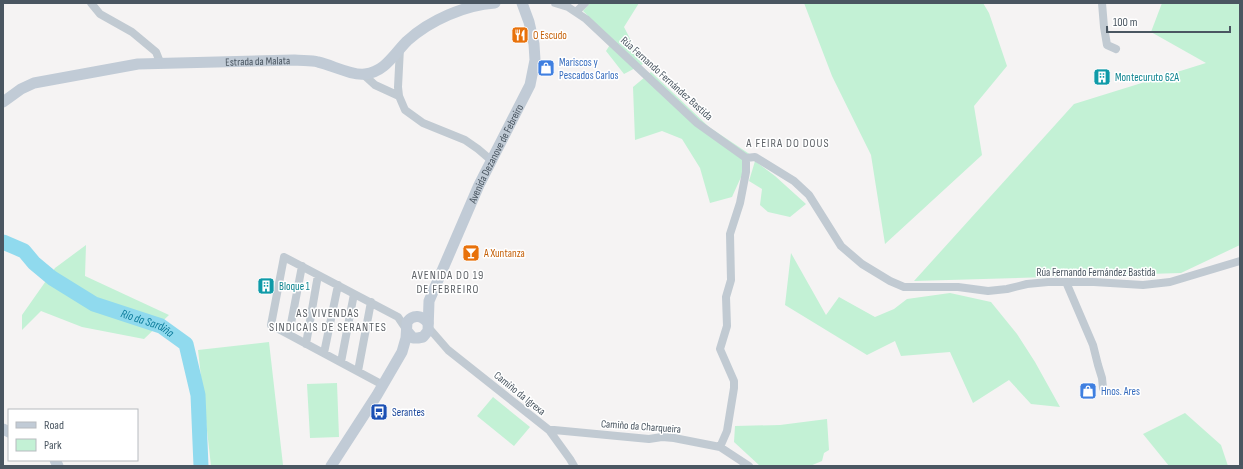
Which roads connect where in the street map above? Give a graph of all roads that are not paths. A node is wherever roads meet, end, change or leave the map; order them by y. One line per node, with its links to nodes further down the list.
1 (91, 3): 10 (street)
2 (495, 3): 8 (main road)
3 (522, 3): 15 (main road, Avenida Dezanove de Febreiro)
4 (555, 3): 7 (street, Rúa Fernando Fernández Bastida)
5 (585, 3): 7 (street)
6 (1102, 3): 9 (street)
7 (576, 12): 14 (street, Rúa Fernando Fernández Bastida)
8 (400, 48): 11 (main road); 12 (street)
9 (1116, 49)
10 (160, 62): 11 (main road, Estrada da Malata); 13 (main road, Estrada da Malata)
11 (364, 75): 12 (street)
12 (399, 96): 15 (street)
13 (3, 102)
14 (746, 158): 19 (street, Rúa Fernando Fernández Bastida); 39 (street)
15 (492, 161): 22 (main road, Avenida Dezanove de Febreiro)
16 (1240, 261): 19 (street, Rúa Fernando Fernández Bastida)
17 (302, 266): 18 (street); 28 (street); 28 (street)
18 (318, 275): 20 (street); 30 (street)
19 (1066, 282): 37 (street)
20 (338, 285): 21 (street); 33 (street)
21 (354, 294): 23 (street); 34 (street)
22 (429, 301): 25 (main road, Avenida Dezanove de Febreiro); 26 (main road, Avenida Dezanove de Febreiro)
23 (370, 302): 24 (street); 35 (street)
24 (398, 317): 25 (street); 27 (street)
25 (414, 317): 26 (main road); 27 (main road)
26 (428, 325): 29 (main road); 31 (street)
27 (406, 330): 29 (main road); 32 (main road)
28 (289, 334): 30 (street)
29 (419, 338): 31 (street); 32 (main road)
30 (306, 344): 33 (street)
31 (443, 344): 38 (street, Camiño da Igrexa)
32 (402, 352): 36 (main road)
33 (324, 353): 34 (street)
34 (341, 362): 35 (street)
35 (358, 371): 36 (street)
36 (383, 385): 41 (main road)
37 (1103, 388)
38 (549, 430): 39 (street, Camiño da Charqueira); 40 (street, Camiño da Igrexa)
39 (720, 447): 42 (street, Camiño da Charqueira)
40 (572, 465)
41 (331, 466)
42 (749, 466)

